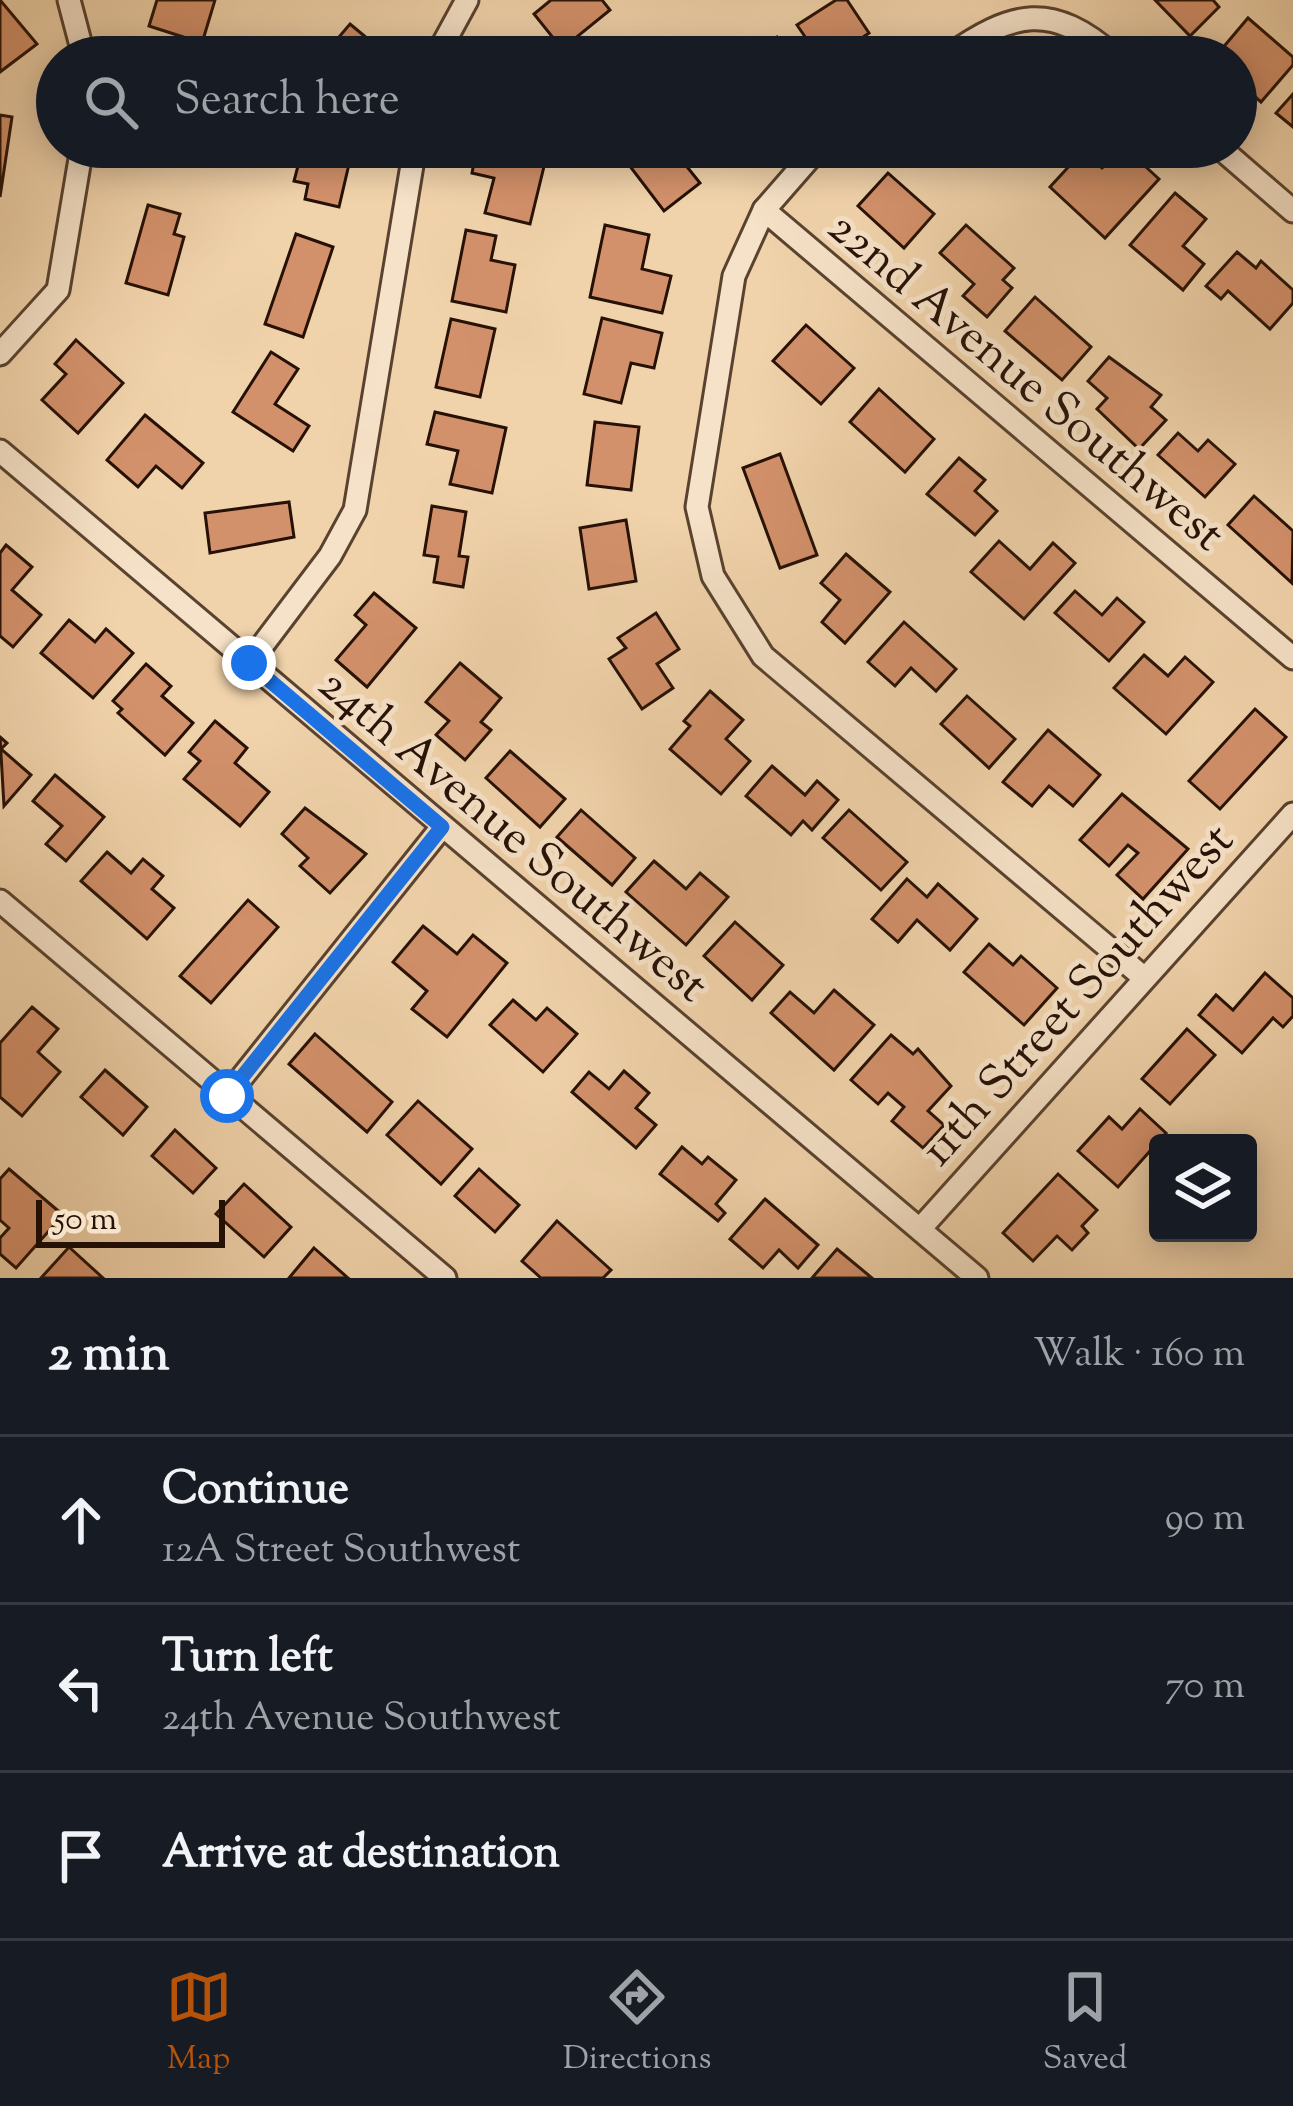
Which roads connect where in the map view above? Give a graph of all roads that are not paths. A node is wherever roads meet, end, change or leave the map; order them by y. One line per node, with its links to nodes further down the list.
1 (69, 0): 3 (street)
2 (467, 0): 4 (street)
3 (78, 36)
4 (447, 36)
5 (977, 36): 6 (street)
6 (1091, 36)
7 (78, 168): 13 (street)
8 (412, 168): 16 (street)
9 (801, 168): 11 (street)
10 (1244, 168): 12 (street)
11 (764, 211): 15 (street, 22nd Avenue Southwest); 20 (street)
12 (1293, 211)
13 (0, 354)
14 (0, 452): 16 (street, 24th Avenue Southwest)
15 (1293, 658)
16 (249, 663): 18 (street, 24th Avenue Southwest)
17 (1293, 814): 20 (street, 11th Street Southwest)
18 (442, 827): 21 (street); 22 (street, 24th Avenue Southwest)
19 (0, 901): 21 (street)
20 (1142, 976): 22 (street, 11th Street Southwest)
21 (227, 1096): 23 (street)
22 (920, 1228): 24 (street, 24th Avenue Southwest)
23 (445, 1278)
24 (977, 1278)

